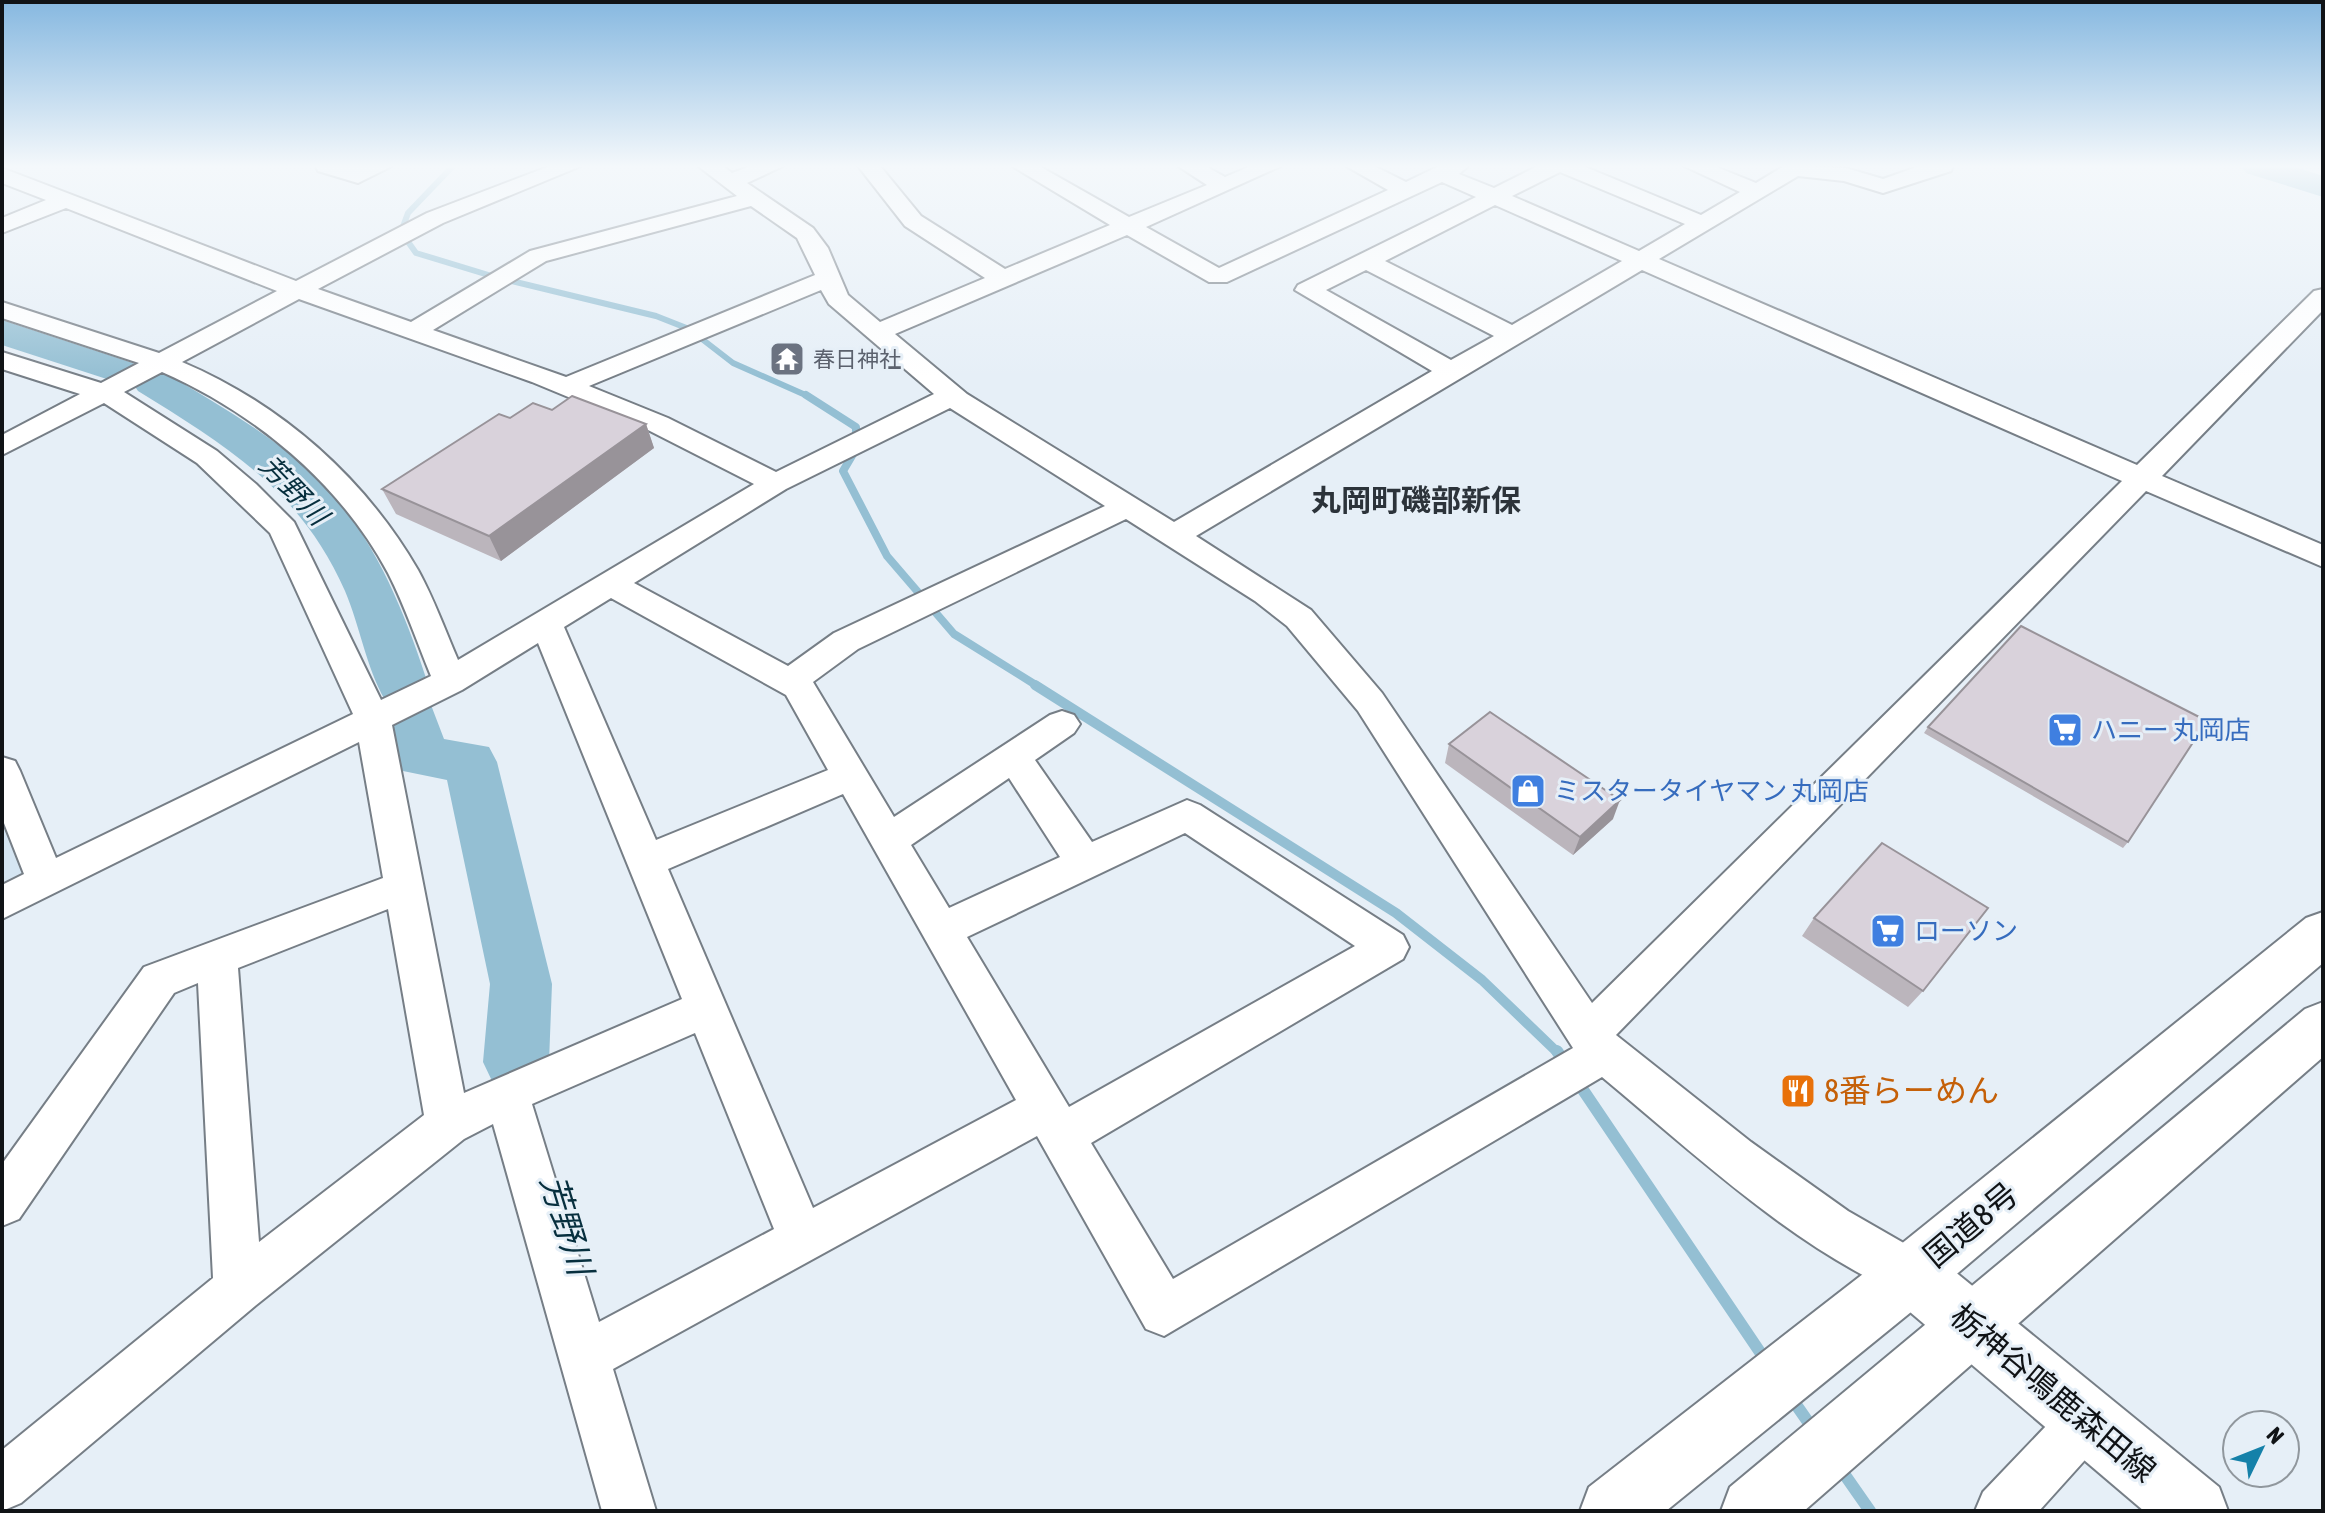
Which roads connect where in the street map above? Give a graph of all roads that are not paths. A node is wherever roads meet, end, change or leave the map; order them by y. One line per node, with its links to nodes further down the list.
1 (162, 237): 16 (street)
2 (400, 237): 16 (street)
3 (589, 237): 19 (street)
4 (808, 237): 14 (street)
5 (937, 237): 15 (street)
6 (1103, 237): 15 (street)
7 (1147, 237): 8 (street)
8 (1305, 237)
9 (1414, 237): 12 (street)
10 (1585, 237): 13 (street)
11 (1683, 237): 13 (street)
12 (1367, 261): 21 (street); 24 (street)
13 (1641, 261): 21 (street); 29 (street)
14 (826, 279): 20 (street); 25 (street)
15 (1004, 279): 20 (street)
16 (299, 291): 19 (street); 23 (street)
17 (2323, 296): 29 (street)
18 (2, 310): 23 (street)
19 (413, 331): 25 (street)
20 (877, 332): 27 (street)
21 (1512, 335): 24 (street)
22 (2, 360): 26 (street)
23 (160, 362): 26 (street); 36 (street)
24 (1451, 371): 32 (street)
25 (566, 386): 30 (street)
26 (108, 394): 28 (street); 38 (street)
27 (952, 396): 30 (street); 31 (street)
28 (2, 446)
29 (2143, 479): 33 (street); 54 (street)
30 (776, 483): 34 (street)
31 (1127, 507): 32 (street); 37 (street)
32 (1173, 536): 54 (street)
33 (2323, 557)
34 (610, 584): 35 (street); 37 (street)
35 (546, 623): 36 (street); 44 (street)
36 (450, 681): 38 (street)
37 (789, 682): 42 (street)
38 (373, 720): 46 (street); 47 (street)
39 (1062, 724): 40 (street)
40 (1014, 757): 43 (street); 45 (street)
41 (2, 771): 46 (street)
42 (850, 776): 43 (street); 44 (street)
43 (888, 841): 49 (street)
44 (646, 861): 52 (street)
45 (1085, 863): 49 (street); 56 (street)
46 (46, 881): 48 (street)
47 (405, 886): 51 (street); 57 (street)
48 (2, 903)
49 (941, 931): 56 (street)
50 (2323, 933): 60 (main road, 国道8号)
51 (217, 957): 58 (street); 61 (street)
52 (707, 1008): 55 (street); 59 (street)
53 (2323, 1025): 62 (main road)
54 (1596, 1044): 56 (street); 60 (street)
55 (507, 1094): 57 (street); 63 (street)
56 (1053, 1122): 59 (street)
57 (448, 1124): 61 (street)
58 (2, 1203)
59 (803, 1240): 63 (street)
60 (1911, 1274): 62 (main road, 栃神谷鳴鹿森田線); 67 (main road, 国道8号)
61 (238, 1289): 65 (street)
62 (1970, 1325): 64 (main road, 栃神谷鳴鹿森田線); 68 (main road)
63 (586, 1356): 66 (street)
64 (2084, 1423): 69 (street); 70 (main road, 栃神谷鳴鹿森田線)
65 (2, 1484)
66 (629, 1511)
67 (1613, 1511)
68 (1754, 1511)
69 (2002, 1511)
70 (2195, 1511)

